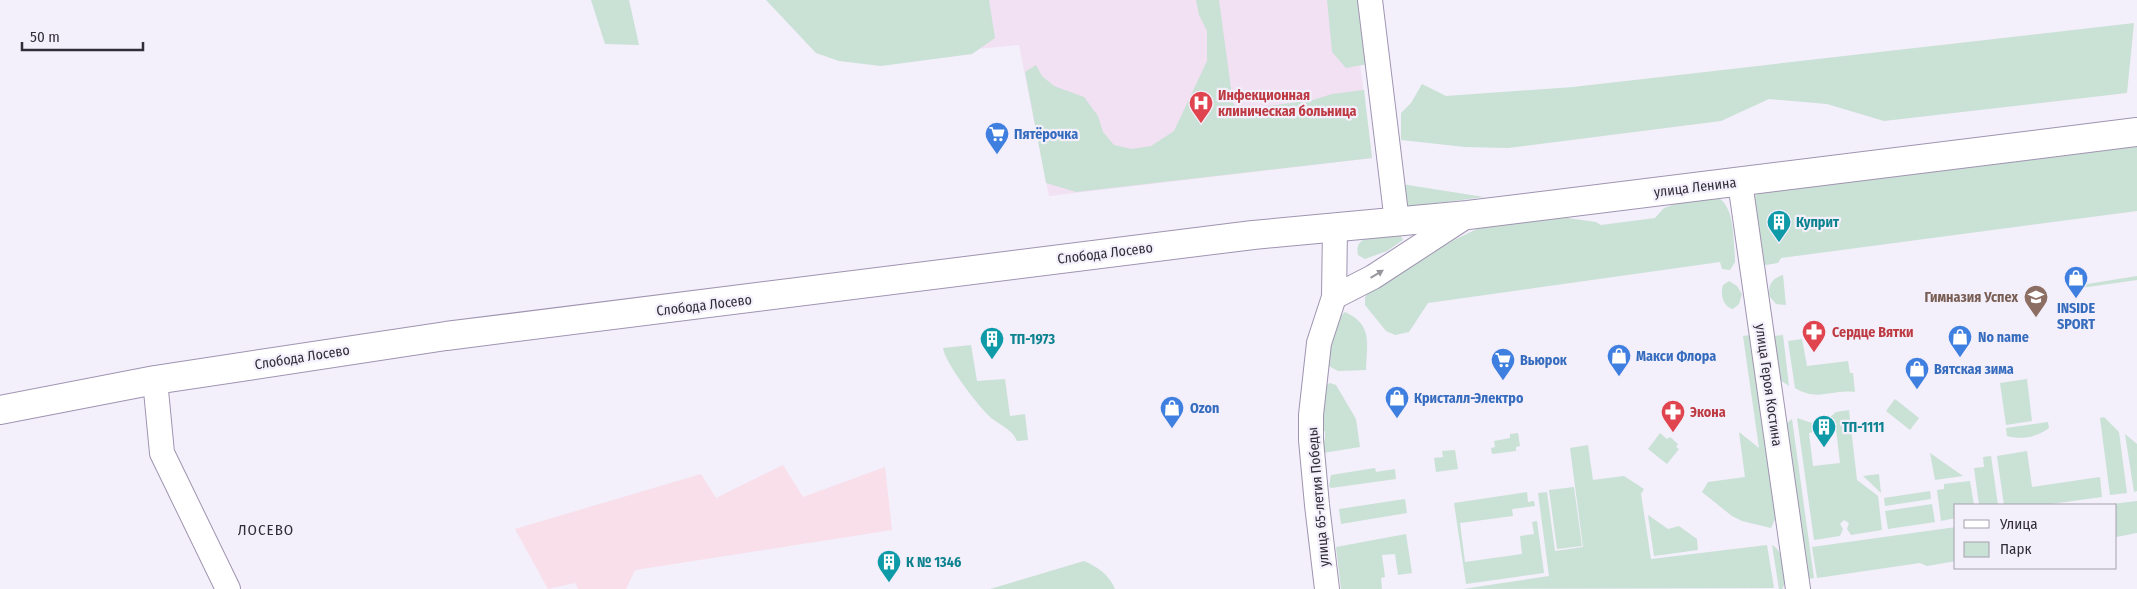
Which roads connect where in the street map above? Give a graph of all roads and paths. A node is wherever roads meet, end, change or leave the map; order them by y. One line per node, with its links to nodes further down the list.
1 (1370, 0): 5 (street)
2 (2137, 132): 3 (main road, улица Ленина)
3 (1740, 182): 4 (main road, улица Ленина); 13 (street, улица Героя Костина)
4 (1468, 215): 5 (main road, улица Ленина); 8 (street, one-way to 4)
5 (1397, 222): 6 (main road, улица Ленина)
6 (1335, 228): 7 (main road, улица Ленина); 8 (street, улица 65-летия Победы)
7 (1253, 235): 9 (main road, Слобода Лосево)
8 (1334, 297): 12 (street, улица 65-летия Победы)
9 (155, 380): 10 (main road, Слобода Лосево); 11 (street)
10 (0, 410)
11 (228, 589)
12 (1327, 589)
13 (1798, 589)

